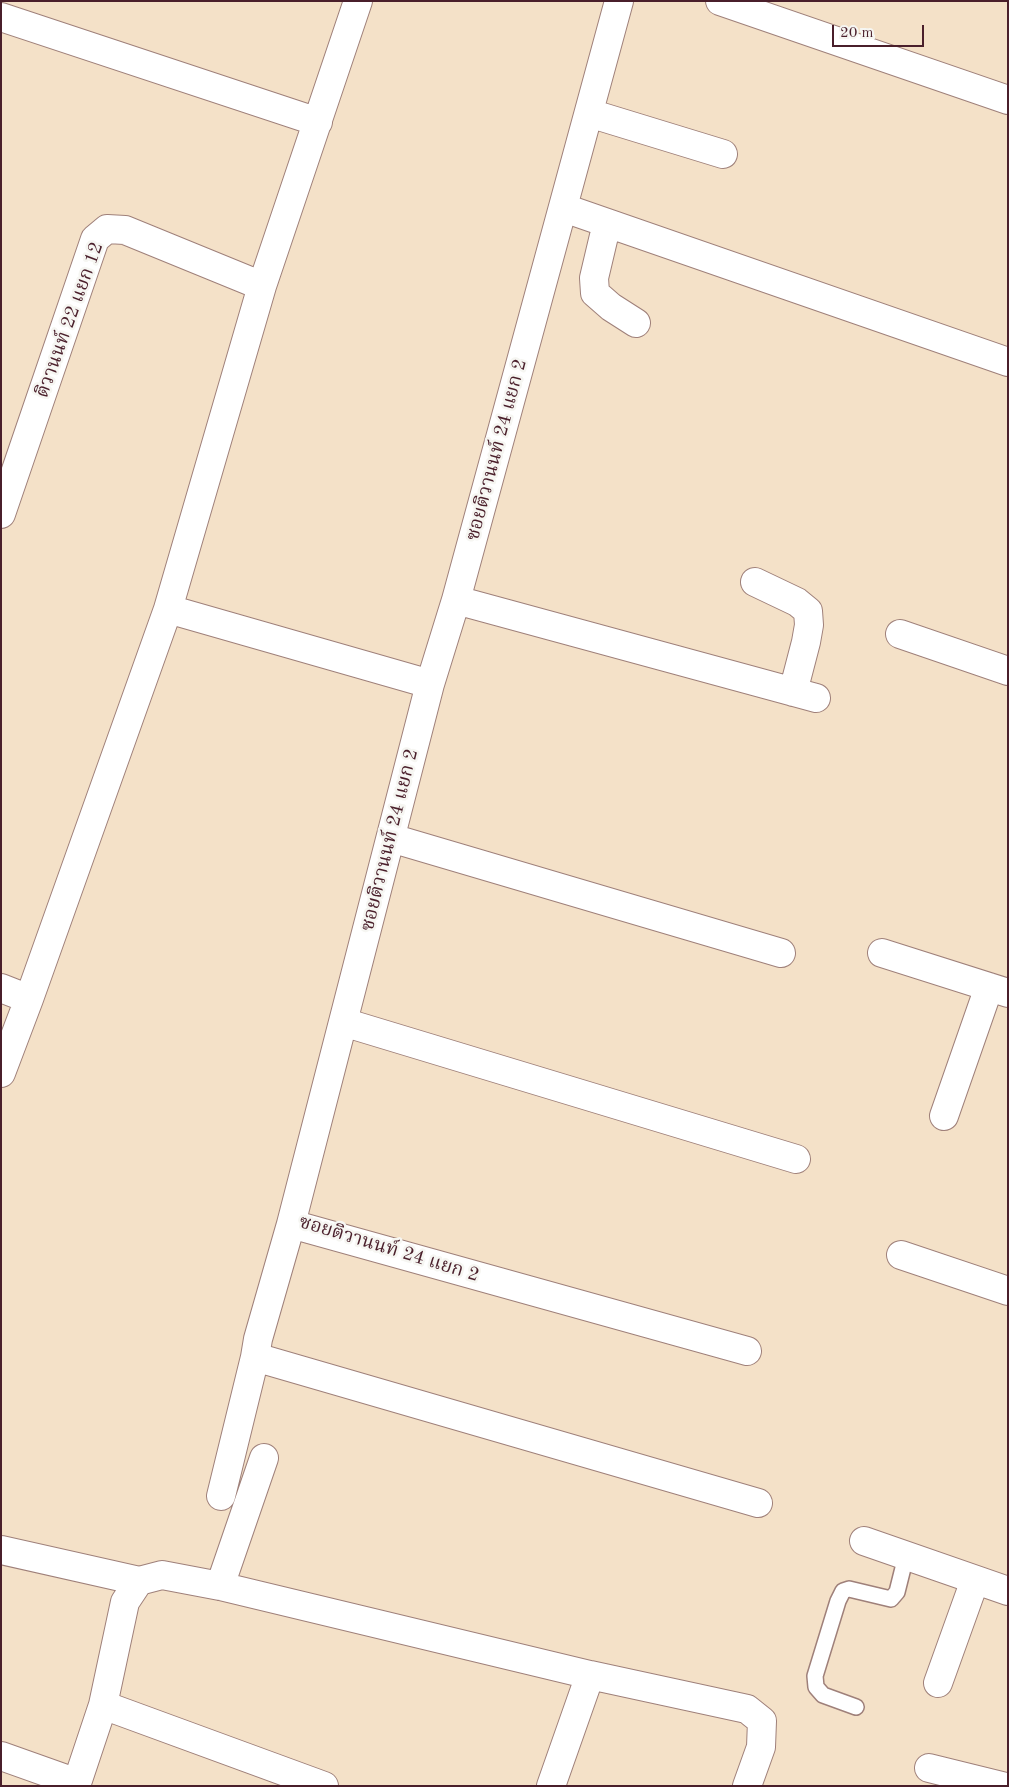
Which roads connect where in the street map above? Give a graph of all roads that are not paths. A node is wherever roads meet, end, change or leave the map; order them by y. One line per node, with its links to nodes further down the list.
1 (358, 1): 7 (street)
2 (619, 1): 6 (street, ซอยติวานนท์ 24 แยก 2)
3 (720, 1): 5 (street)
4 (1, 17): 7 (street)
5 (1008, 100)
6 (589, 113): 8 (street); 9 (street, ซอยติวานนท์ 24 แยก 2)
7 (318, 122): 11 (street)
8 (723, 154)
9 (564, 208): 10 (street); 16 (street, ซอยติวานนท์ 24 แยก 2)
10 (607, 223): 12 (street); 13 (street)
11 (262, 286): 14 (street, ติวานนท์ 22 แยก 12); 17 (street)
12 (636, 323)
13 (1008, 362)
14 (1, 514)
15 (755, 582): 16 (street)
16 (456, 600): 20 (street, ซอยติวานนท์ 24 แยก 2)
17 (168, 609): 20 (street); 26 (street)
18 (900, 634): 19 (street)
19 (1008, 671)
20 (430, 684): 21 (street, ซอยติวานนท์ 24 แยก 2)
21 (392, 838): 22 (street); 27 (street, ซอยติวานนท์ 24 แยก 2)
22 (781, 953)
23 (882, 953): 25 (street)
24 (1, 988): 26 (street)
25 (998, 990): 29 (street)
26 (30, 999): 28 (street)
27 (344, 1022): 30 (street); 31 (street, ซอยติวานนท์ 24 แยก 2)
28 (1, 1074)
29 (944, 1116)
30 (796, 1160)
31 (291, 1224): 34 (street, ซอยติวานนท์ 24 แยก 2); 35 (street)
32 (901, 1255): 33 (street)
33 (1008, 1291)
34 (747, 1352)
35 (255, 1357): 37 (street); 38 (street)
36 (264, 1458): 44 (street)
37 (220, 1496)
38 (758, 1503)
39 (864, 1541): 41 (street)
40 (1, 1550): 43 (street)
41 (906, 1556): 42 (street); 49 (lane)
42 (975, 1580): 45 (street); 47 (street)
43 (139, 1581): 44 (street); 48 (street)
44 (220, 1586): 46 (street)
45 (1008, 1591)
46 (590, 1675): 54 (street); 55 (street)
47 (938, 1683)
48 (103, 1705): 52 (street); 53 (street)
49 (856, 1708)
50 (1, 1756): 52 (street)
51 (930, 1768): 56 (street)
52 (76, 1784)
53 (324, 1786)
54 (551, 1786)
55 (748, 1786)
56 (1002, 1786)

